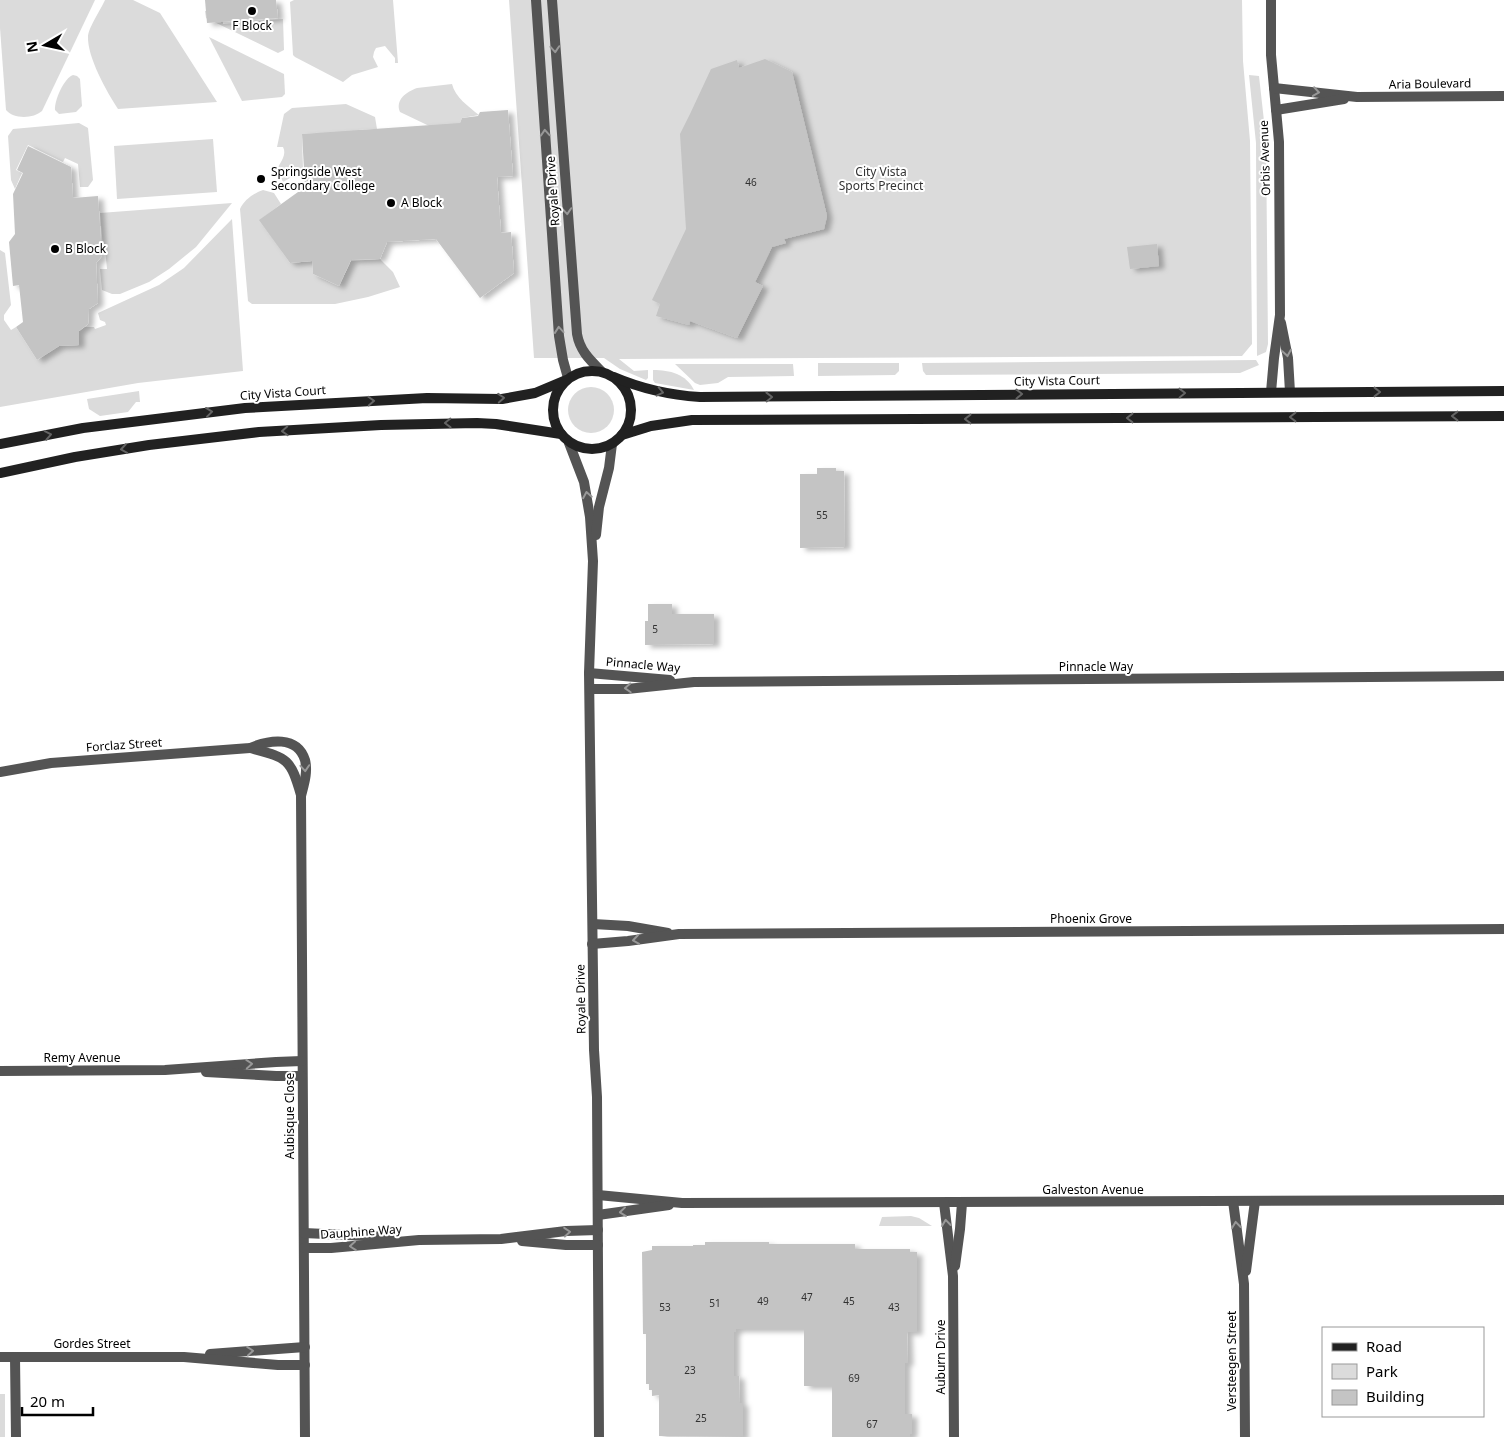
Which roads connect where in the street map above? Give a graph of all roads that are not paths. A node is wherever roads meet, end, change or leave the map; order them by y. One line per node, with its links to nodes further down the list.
1 (536, 0): 11 (street, Royale Drive, one-way to 1)
2 (552, 0): 9 (street, Royale Drive, one-way to 9)
3 (1271, 0): 4 (street, Orbis Avenue)
4 (1274, 88): 6 (street, Aria Boulevard, one-way to 6); 7 (street, Orbis Avenue)
5 (1504, 96): 6 (street, Aria Boulevard)
6 (1357, 97): 7 (street, Aria Boulevard)
7 (1276, 110): 8 (street, Orbis Avenue)
8 (1280, 315): 13 (street, Orbis Avenue); 14 (street, Orbis Avenue, one-way to 14)
9 (602, 372): 10 (street); 11 (street)
10 (614, 377): 13 (street, City Vista Court, one-way to 13); 17 (street)
11 (567, 379): 16 (street); 19 (street, City Vista Court, one-way to 11)
12 (1504, 391): 14 (street, City Vista Court, one-way to 12)
13 (1271, 392): 14 (street, City Vista Court)
14 (1290, 392)
15 (1504, 416): 17 (street, one-way to 17)
16 (561, 434): 18 (street); 21 (street, one-way to 21)
17 (622, 435): 20 (street)
18 (569, 443): 20 (street); 22 (street, one-way to 18)
19 (0, 444)
20 (612, 444): 22 (street)
21 (0, 472)
22 (593, 561): 23 (street, Royale Drive)
23 (589, 673): 25 (street, Pinnacle Way); 26 (street, Royale Drive)
24 (1502, 677): 25 (street, Pinnacle Way)
25 (694, 682): 26 (street, Pinnacle Way, one-way to 26)
26 (590, 689): 32 (street, Royale Drive)
27 (292, 744): 28 (street, Forclaz Street); 31 (street, Aubisque Close, one-way to 31)
28 (250, 748): 29 (street, Forclaz Street); 30 (street, Forclaz Street)
29 (283, 758): 31 (street, Aubisque Close)
30 (0, 772)
31 (301, 796): 36 (street, Aubisque Close)
32 (592, 924): 34 (street, Phoenix Grove); 35 (street, Royale Drive)
33 (1504, 928): 34 (street, Phoenix Grove)
34 (679, 934): 35 (street, Phoenix Grove, one-way to 35)
35 (592, 944): 40 (street, Royale Drive)
36 (302, 1062): 37 (street, Remy Avenue, one-way to 36); 39 (street, Aubisque Close)
37 (165, 1070): 38 (street, Remy Avenue); 39 (street, Remy Avenue)
38 (0, 1071)
39 (302, 1076): 49 (street, Aubisque Close)
40 (598, 1195): 44 (street, Galveston Avenue); 47 (street, Royale Drive)
41 (1504, 1200): 43 (street, Galveston Avenue)
42 (1233, 1201): 43 (street, Galveston Avenue); 46 (street, Galveston Avenue); 55 (street, Versteegen Street, one-way to 42)
43 (1255, 1201): 55 (street, Versteegen Street)
44 (682, 1203): 45 (street, Galveston Avenue); 47 (street, Galveston Avenue, one-way to 47)
45 (944, 1203): 46 (street, Galveston Avenue); 54 (street, Auburn Drive, one-way to 45)
46 (962, 1203): 54 (street, Auburn Drive)
47 (598, 1215): 48 (street, Royale Drive)
48 (598, 1230): 50 (street, Dauphine Way, one-way to 48); 52 (street, Royale Drive)
49 (304, 1233): 51 (street, Dauphine Way); 53 (street, Aubisque Close)
50 (501, 1239): 51 (street, Dauphine Way); 52 (street, Dauphine Way)
51 (419, 1240): 53 (street, Dauphine Way, one-way to 53)
52 (598, 1245): 63 (street, Royale Drive)
53 (304, 1248): 56 (street, Aubisque Close)
54 (953, 1276): 64 (street, Auburn Drive)
55 (1244, 1284): 65 (street, Versteegen Street)
56 (305, 1347): 57 (street, Gordes Street, one-way to 56); 60 (street, Aubisque Close)
57 (184, 1356): 59 (street, Gordes Street); 60 (street, Gordes Street)
58 (0, 1357): 59 (street, Gordes Street)
59 (16, 1357): 61 (street)
60 (305, 1365): 62 (street, Aubisque Close)
61 (16, 1437)
62 (306, 1437)
63 (599, 1437)
64 (954, 1437)
65 (1245, 1437)

